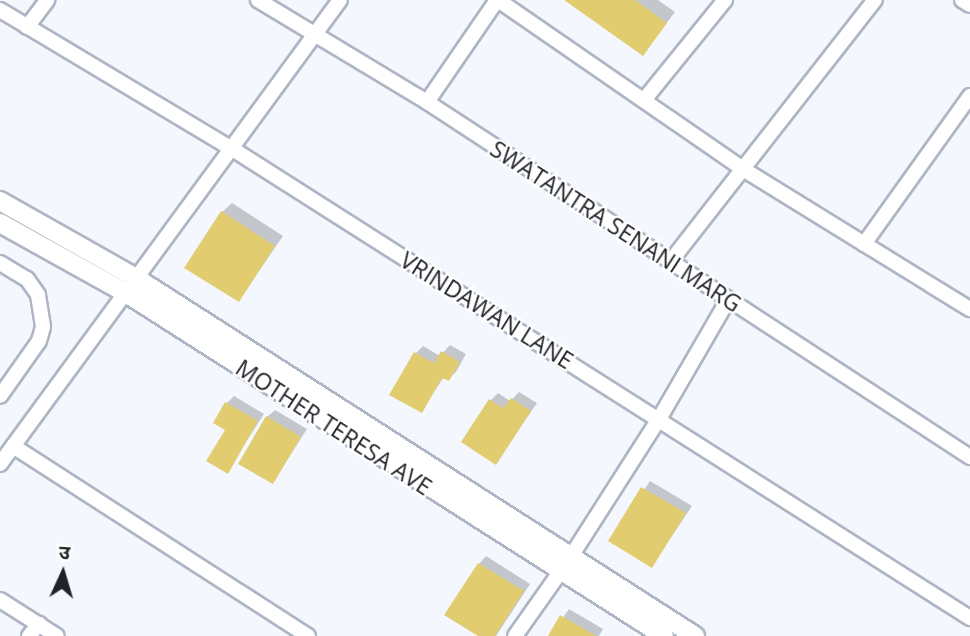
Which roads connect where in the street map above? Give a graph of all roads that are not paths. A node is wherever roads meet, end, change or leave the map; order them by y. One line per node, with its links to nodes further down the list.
1 (47, 0): 10 (street)
2 (258, 0): 11 (street, SWATANTRA SENANI MARG)
3 (340, 0): 11 (street)
4 (498, 0): 13 (street); 14 (street)
5 (724, 0): 13 (street)
6 (875, 0): 16 (street)
7 (962, 0): 8 (street)
8 (970, 5)
9 (0, 10): 10 (street, VRINDAWAN LANE)
10 (27, 27): 15 (street, VRINDAWAN LANE)
11 (316, 33): 14 (street, SWATANTRA SENANI MARG); 15 (street)
12 (970, 96): 19 (street)
13 (644, 100): 16 (street)
14 (427, 102): 20 (street, SWATANTRA SENANI MARG)
15 (231, 148): 22 (street); 26 (street, VRINDAWAN LANE)
16 (743, 169): 19 (street); 20 (street)
17 (0, 201): 22 (street)
18 (0, 223): 22 (street)
19 (864, 244): 24 (street)
20 (670, 262): 23 (street, SWATANTRA SENANI MARG)
21 (0, 263): 25 (street)
22 (131, 286): 27 (street); 30 (street)
23 (728, 300): 26 (street); 28 (street, SWATANTRA SENANI MARG)
24 (970, 309)
25 (0, 396)
26 (659, 419): 30 (street); 32 (street, VRINDAWAN LANE)
27 (13, 446): 29 (street); 35 (street)
28 (970, 457)
29 (0, 464)
30 (566, 565): 36 (street); 37 (street); 38 (street)
31 (0, 600): 33 (street)
32 (970, 618)
33 (34, 630): 34 (street)
34 (57, 636)
35 (308, 636)
36 (515, 636)
37 (664, 636)
38 (695, 636)

